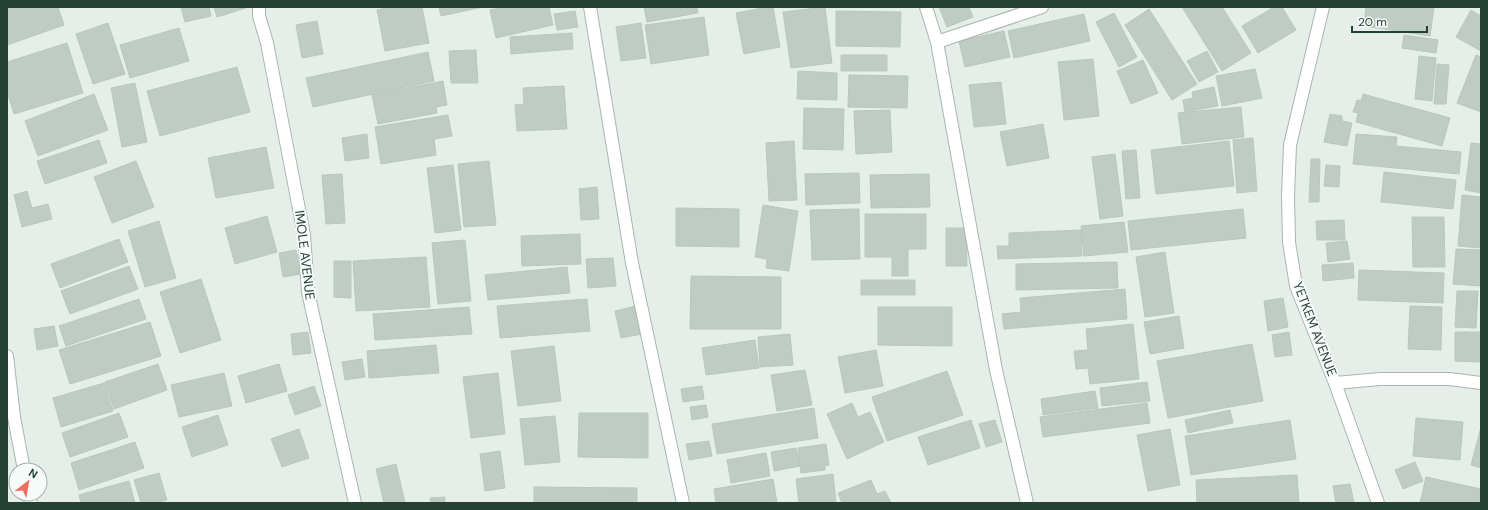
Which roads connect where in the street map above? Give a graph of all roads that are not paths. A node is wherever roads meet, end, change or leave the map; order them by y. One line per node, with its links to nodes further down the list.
1 (258, 7): 11 (street, IMOLE AVENUE)
2 (590, 7): 12 (street)
3 (926, 7): 6 (street)
4 (1042, 7): 6 (street)
5 (1323, 7): 9 (street, YETKEM AVENUE)
6 (937, 42): 13 (street)
7 (7, 356): 10 (street)
8 (1481, 383): 9 (street)
9 (1335, 384): 14 (street, YETKEM AVENUE)
10 (22, 462)
11 (355, 503)
12 (683, 503)
13 (1028, 503)
14 (1378, 503)

